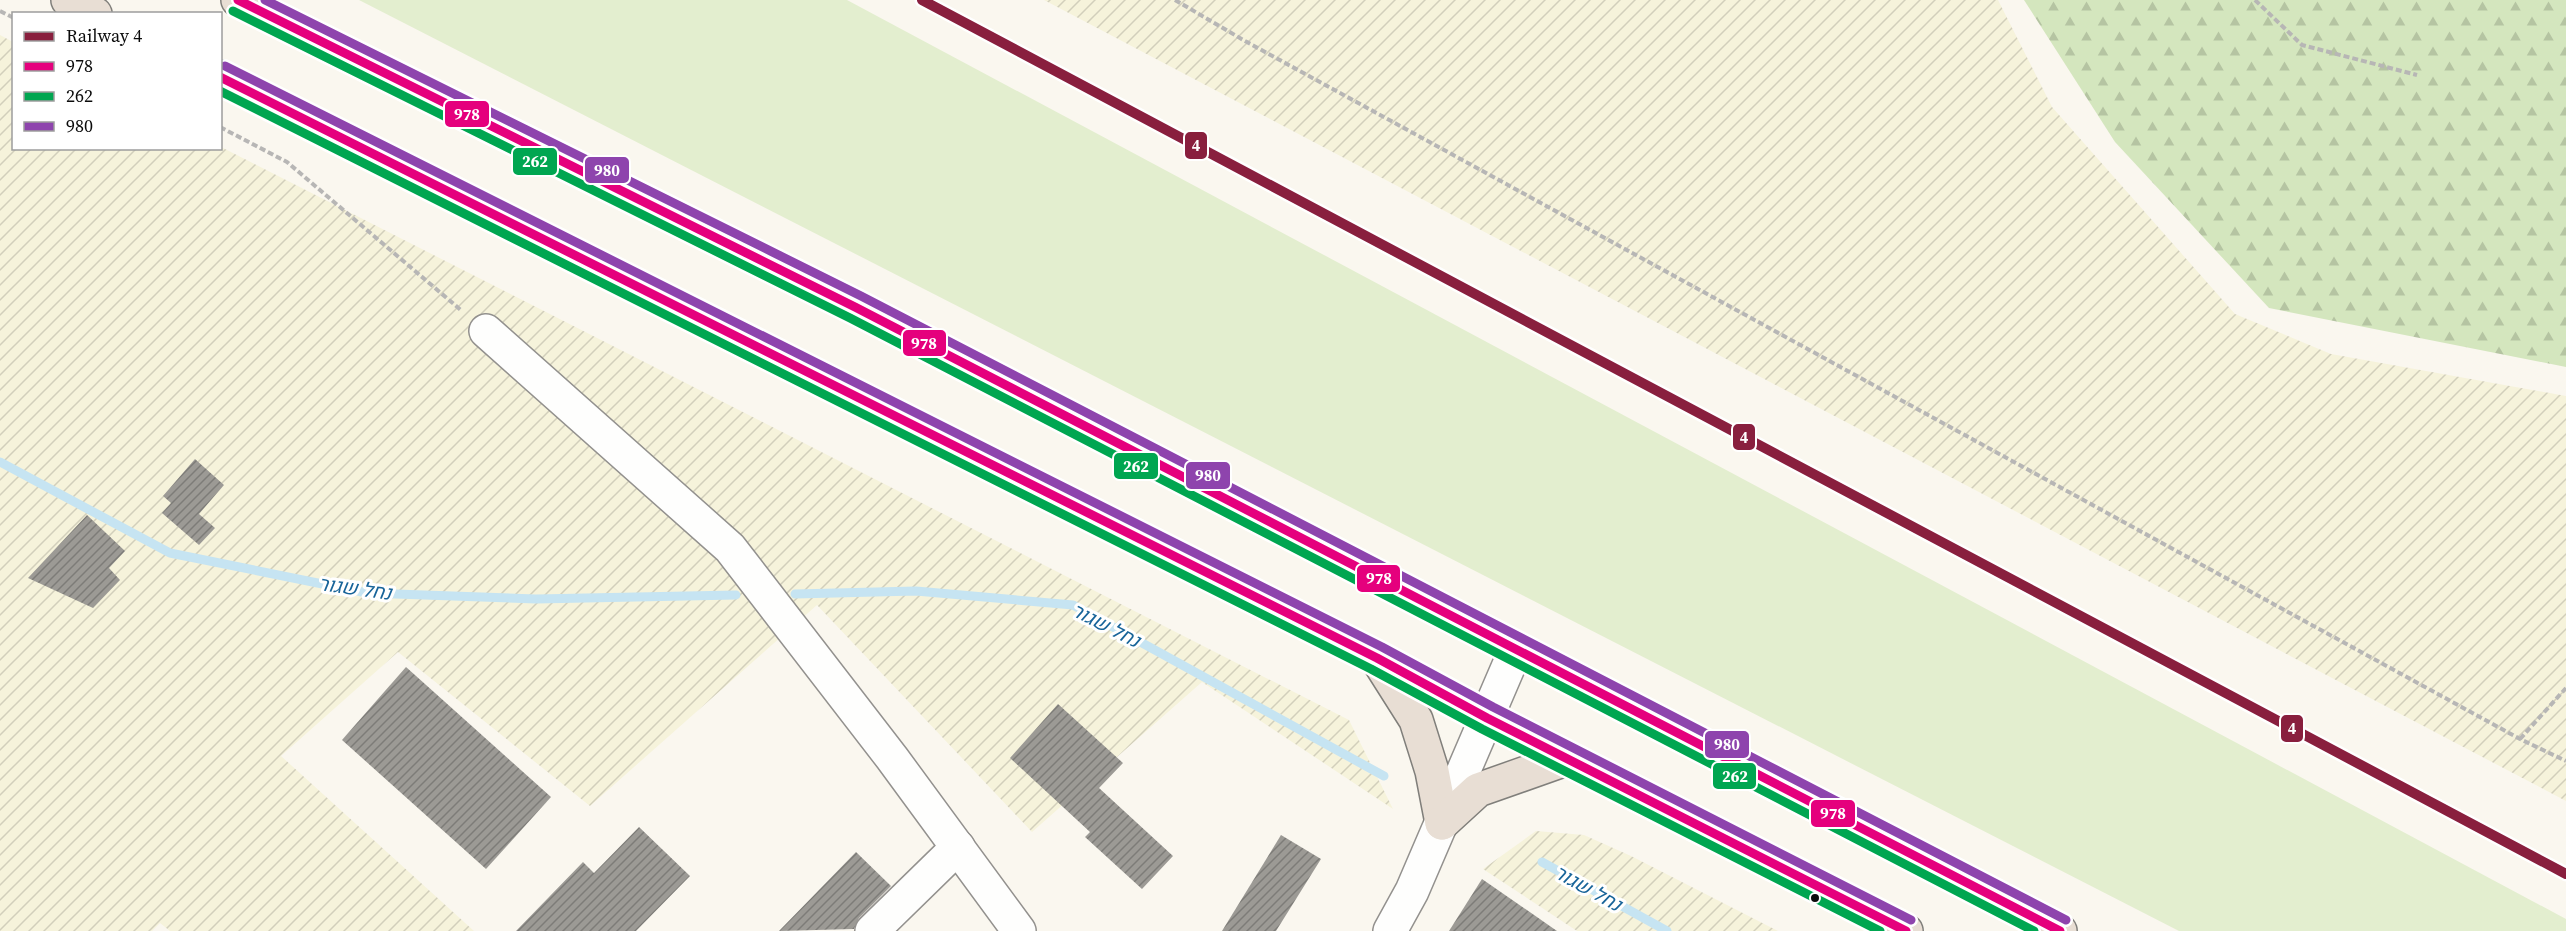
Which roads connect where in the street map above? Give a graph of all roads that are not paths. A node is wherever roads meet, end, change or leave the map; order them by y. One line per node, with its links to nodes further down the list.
1 (68, 0): 3 (highway)
2 (238, 0): 6 (highway)
3 (91, 12)
4 (222, 78): 7 (highway)
5 (486, 331): 11 (street)
6 (1516, 649): 8 (street); 18 (highway)
7 (1377, 658): 8 (highway); 10 (highway)
8 (1486, 718): 9 (highway); 10 (street)
9 (1566, 759): 10 (highway); 17 (highway)
10 (1442, 823): 12 (street)
11 (958, 847): 13 (street); 14 (street)
12 (1412, 891): 15 (street); 16 (street)
13 (872, 931)
14 (1019, 931)
15 (1390, 931)
16 (1403, 931)
17 (1906, 931)
18 (2060, 931)

